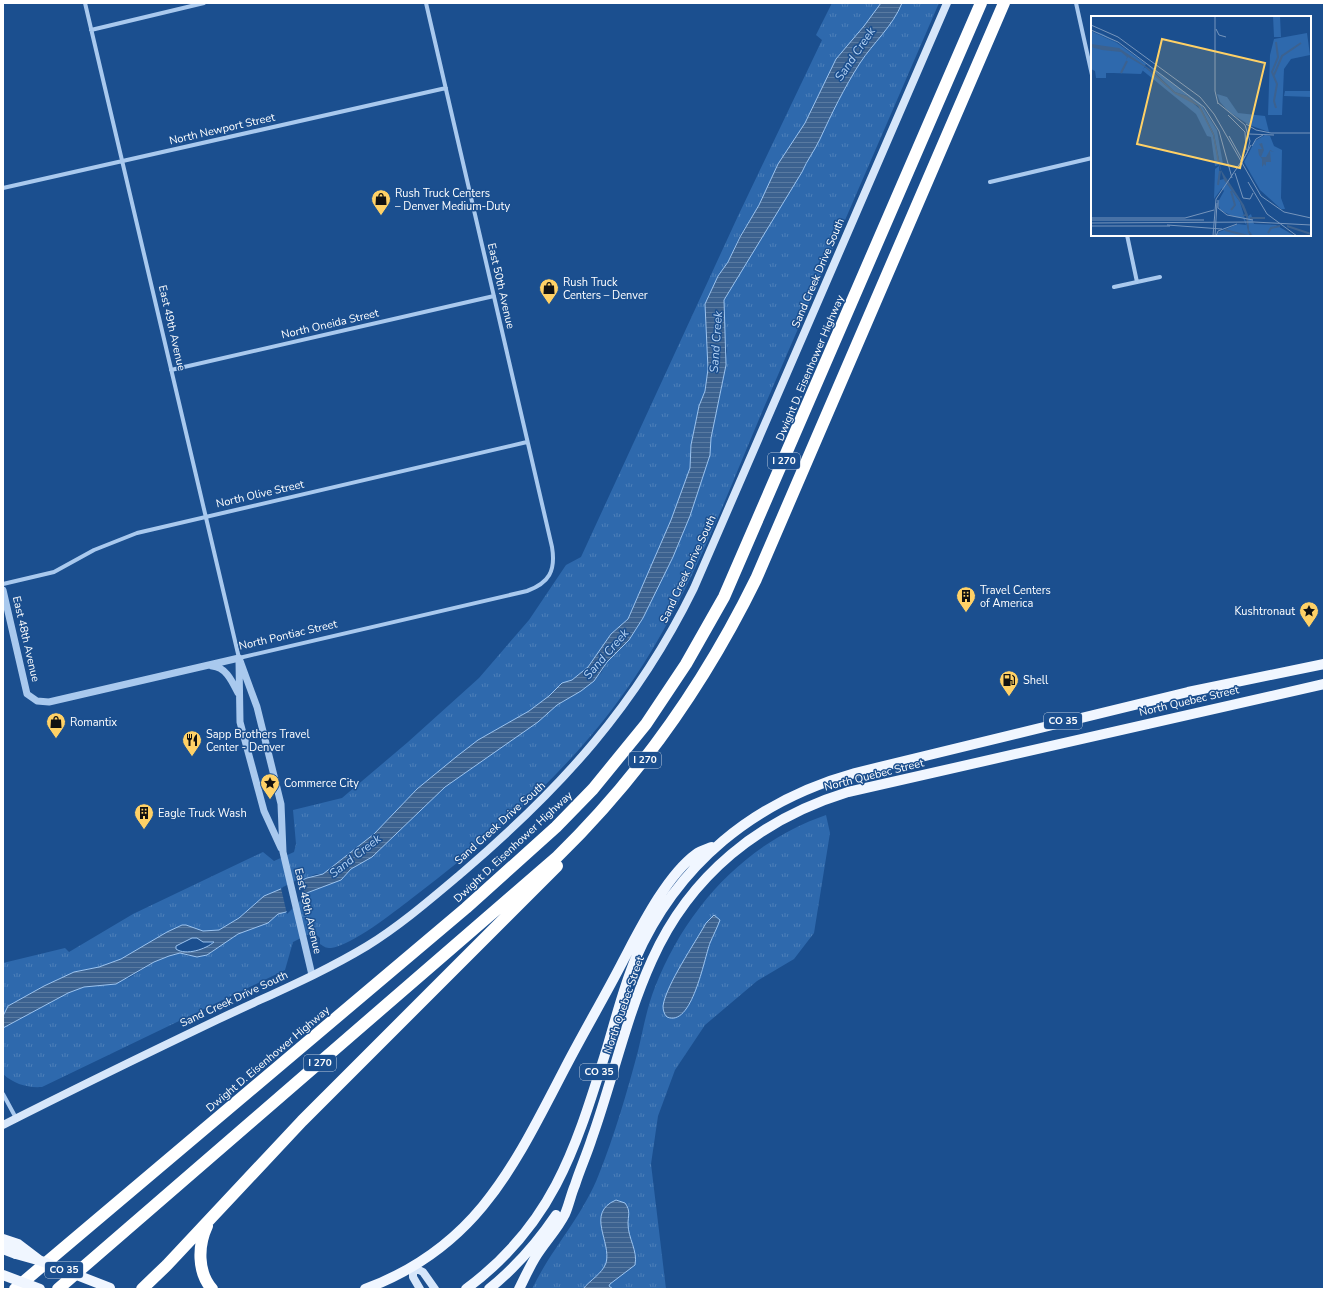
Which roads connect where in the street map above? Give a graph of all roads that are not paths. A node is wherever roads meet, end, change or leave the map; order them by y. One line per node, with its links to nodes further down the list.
1 (84, 3): 8 (street, East 49th Avenue)
2 (204, 3): 8 (street)
3 (426, 3): 10 (street, East 50th Avenue)
4 (947, 3): 35 (main road, Sand Creek Drive South)
5 (981, 3): 47 (highway, Dwight D. Eisenhower Highway / I 270)
6 (1004, 3): 32 (highway, I 270)
7 (1076, 3): 9 (street)
8 (91, 30): 12 (street, East 49th Avenue)
9 (1091, 70)
10 (446, 88): 12 (street, North Newport Street); 19 (street, East 50th Avenue)
11 (1091, 158): 13 (street)
12 (122, 161): 14 (street, North Newport Street); 20 (street, East 49th Avenue)
13 (990, 182)
14 (3, 188)
15 (1127, 236): 17 (street)
16 (1160, 277): 17 (street)
17 (1137, 282): 18 (street)
18 (1114, 288)
19 (494, 296): 20 (street, North Oneida Street); 21 (street, East 50th Avenue)
20 (171, 370): 22 (street, East 49th Avenue)
21 (527, 442): 22 (street, North Olive Street); 23 (street, East 50th Avenue)
22 (205, 516): 24 (street, North Olive Street); 26 (street, East 49th Avenue)
23 (550, 574): 26 (street, North Pontiac Street)
24 (3, 584)
25 (3, 590): 30 (street, East 48th Avenue)
26 (239, 658): 28 (street, North Pontiac Street); 31 (street, East 49th Avenue); 34 (street, East 49th Avenue)
27 (1324, 664): 33 (main road, North Quebec Street / CO 35)
28 (207, 665): 30 (street, North Pontiac Street); 31 (street)
29 (1324, 684): 39 (main road, North Quebec Street / CO 35)
30 (27, 694)
31 (238, 694): 34 (street, East 49th Avenue)
32 (580, 834): 40 (highway); 49 (highway, I 270)
33 (718, 844): 44 (main road); 55 (main road, CO 35)
34 (283, 852): 35 (street, East 49th Avenue)
35 (312, 975): 37 (main road, Sand Creek Drive South)
36 (3, 1094): 37 (street)
37 (16, 1118): 38 (main road, Sand Creek Drive South)
38 (3, 1125)
39 (575, 1182): 56 (main road, CO 35); 57 (main road)
40 (210, 1219): 51 (highway); 52 (highway)
41 (3, 1238): 43 (main road)
42 (3, 1249): 43 (main road, CO 35)
43 (20, 1251): 50 (main road, CO 35, bridge)
44 (413, 1267): 46 (main road); 53 (main road); 54 (main road)
45 (3, 1274): 48 (main road, CO 35, bridge)
46 (434, 1287)
47 (14, 1289)
48 (40, 1289)
49 (58, 1289)
50 (112, 1289)
51 (142, 1289)
52 (212, 1289)
53 (365, 1289)
54 (420, 1289)
55 (466, 1289)
56 (489, 1289)
57 (519, 1289)

